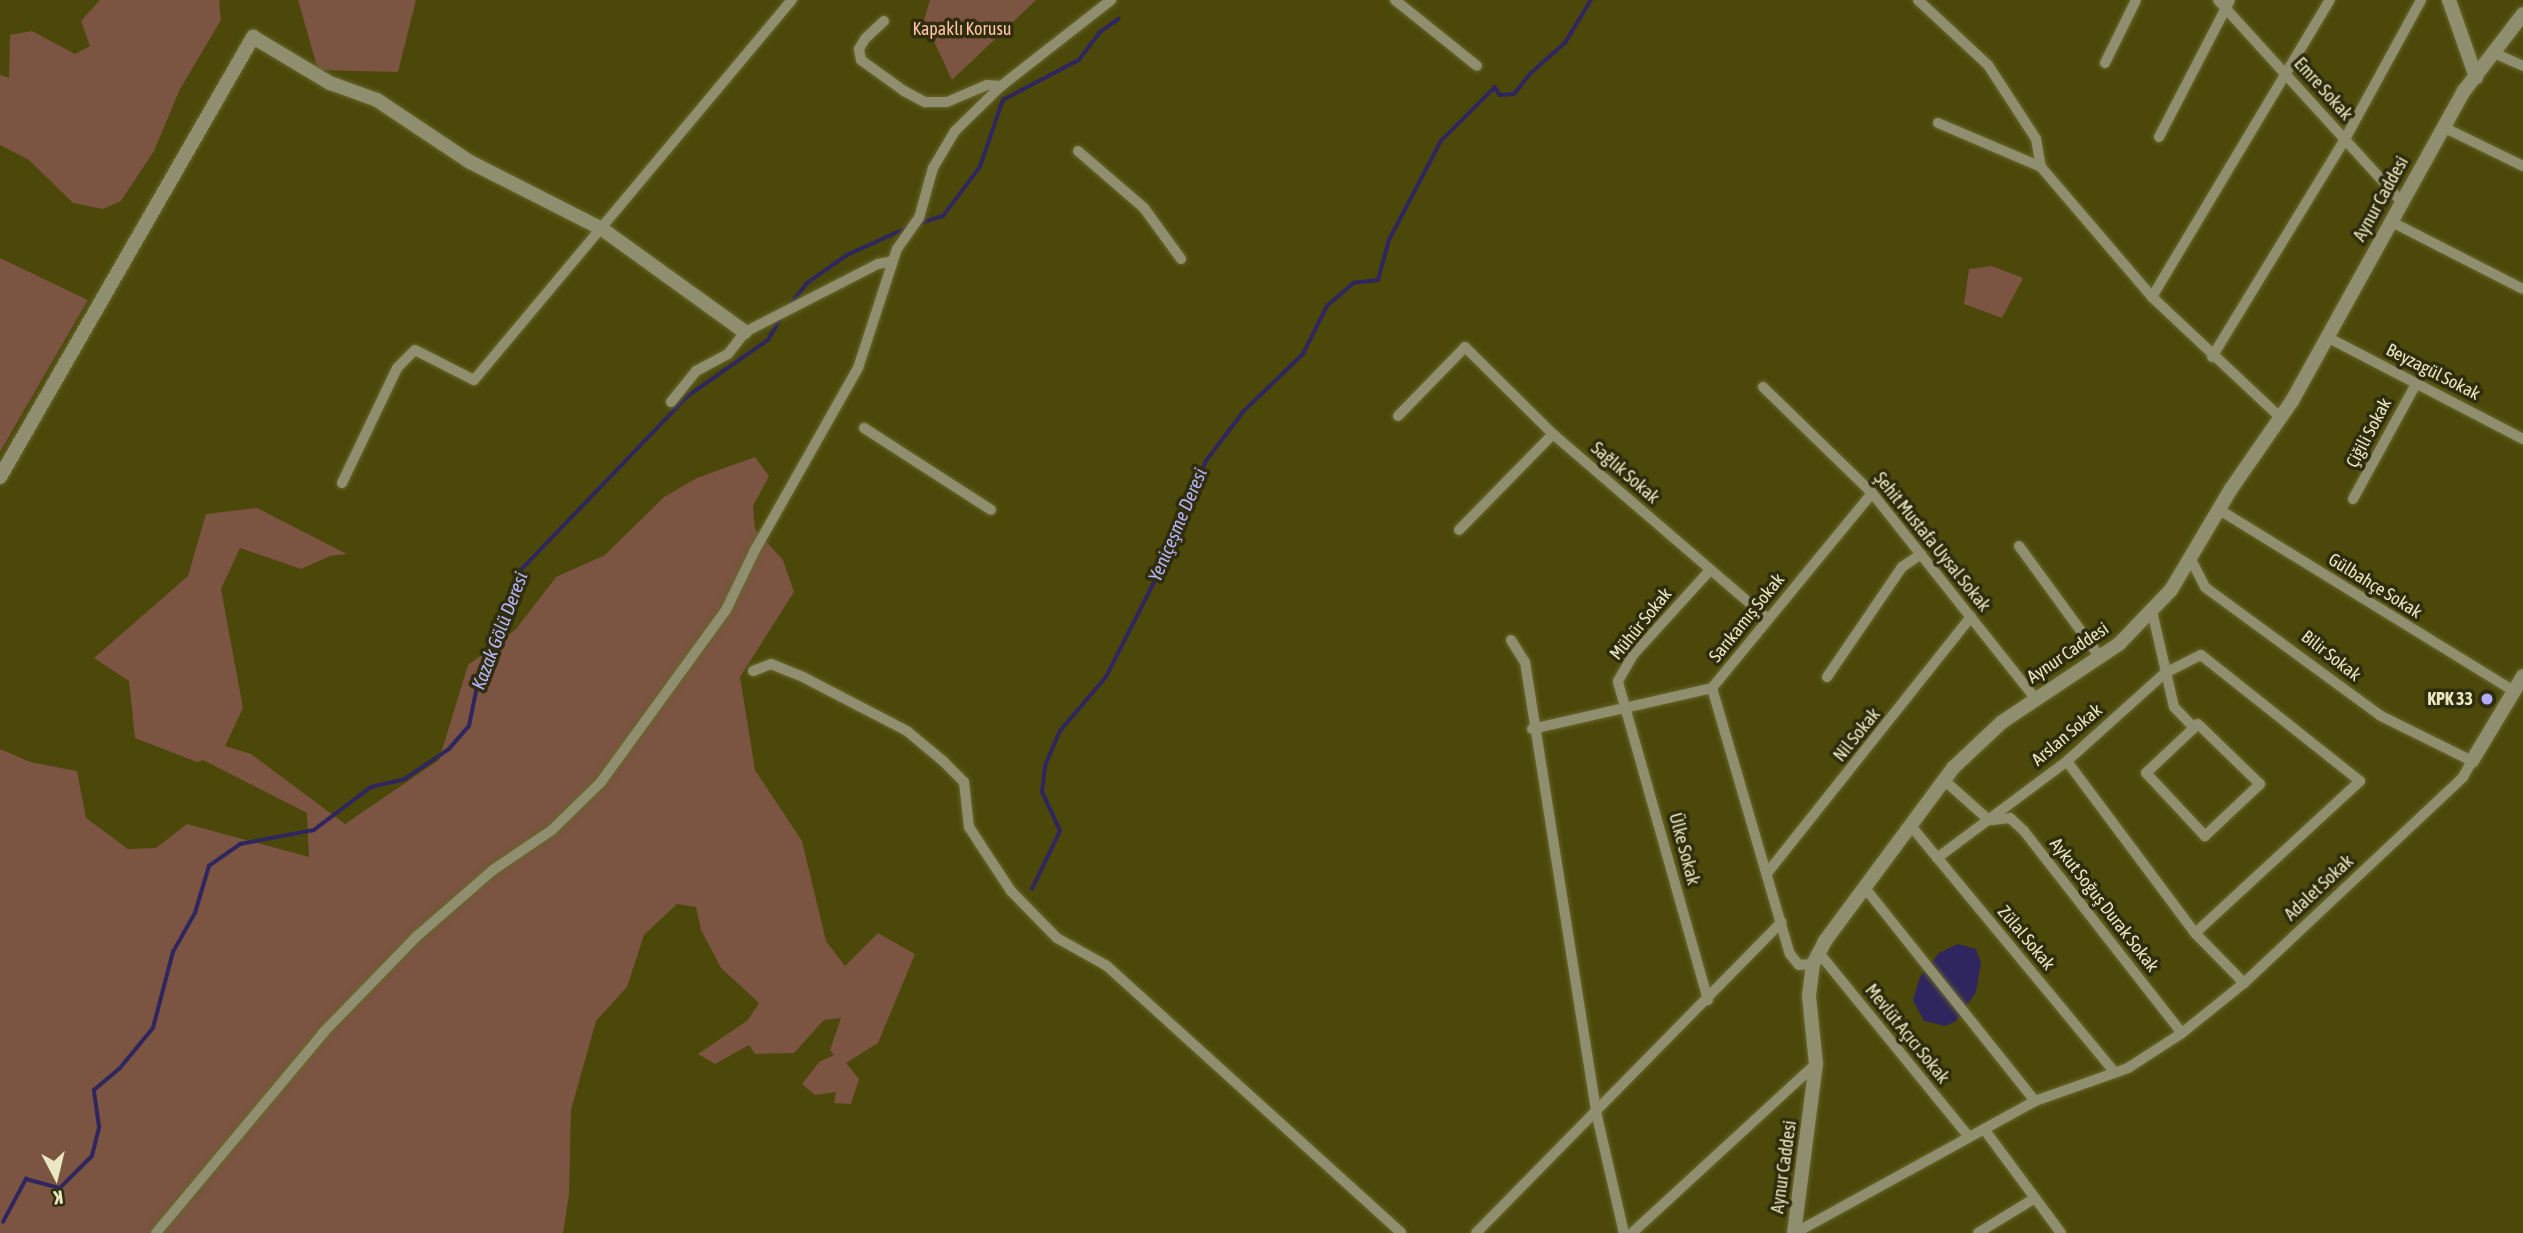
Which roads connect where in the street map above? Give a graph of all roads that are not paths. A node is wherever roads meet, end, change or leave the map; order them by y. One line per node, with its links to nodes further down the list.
1 (792, 0): 28 (street)
2 (1111, 0): 18 (street)
3 (1395, 0): 14 (street)
4 (1918, 0): 25 (street)
5 (2136, 0): 13 (street)
6 (2330, 0): 16 (street)
7 (2421, 0): 22 (street)
8 (2449, 0): 17 (street)
9 (2225, 3): 16 (street, Emre Sokak); 21 (street)
10 (2523, 14): 12 (street, Aynur Caddesi)
11 (884, 21): 18 (street)
12 (2494, 52): 15 (street); 17 (street, Aynur Caddesi)
13 (2105, 63)
14 (1477, 66)
15 (2523, 66)
16 (2284, 72): 22 (street, Emre Sokak); 32 (street)
17 (2476, 77): 20 (street, Aynur Caddesi)
18 (1001, 86): 30 (street)
19 (1938, 123): 25 (street)
20 (2443, 127): 24 (street); 26 (street, Aynur Caddesi)
21 (2159, 137)
22 (2345, 139): 26 (street, Emre Sokak); 35 (street)
23 (1078, 151): 29 (street)
24 (2523, 166)
25 (2041, 167): 32 (street)
26 (2401, 201): 27 (street, Aynur Caddesi)
27 (2390, 221): 31 (street); 34 (street, Aynur Caddesi)
28 (602, 229): 33 (street); 44 (street); 45 (street)
29 (1181, 259)
30 (893, 261): 33 (street); 91 (street)
31 (2523, 289)
32 (2152, 297): 35 (street)
33 (746, 332): 38 (street)
34 (2327, 337): 36 (street, Beyzagül Sokak); 40 (street, Aynur Caddesi)
35 (2212, 357): 40 (street)
36 (2416, 384): 43 (street, Beyzagül Sokak); 47 (street, Çiğili Sokak)
37 (1763, 387): 46 (street, Şehit Mustafa Uysal Sokak)
38 (671, 402)
39 (1398, 416): 42 (street, Sağlık Sokak)
40 (2281, 418): 48 (street, Aynur Caddesi)
41 (864, 428): 49 (street)
42 (1553, 434): 50 (street); 54 (street, Sağlık Sokak)
43 (2523, 439)
44 (0, 477)
45 (342, 483)
46 (1872, 493): 52 (street, Şehit Mustafa Uysal Sokak); 57 (street, Sarıkamış Sokak)
47 (2353, 499)
48 (2218, 509): 53 (street, Aynur Caddesi); 65 (street, Gülbahçe Sokak)
49 (991, 510)
50 (1459, 530)
51 (2019, 546): 59 (street)
52 (1921, 554): 56 (street, Şehit Mustafa Uysal Sokak); 62 (street)
53 (2189, 556): 55 (street, Aynur Caddesi); 71 (street, Bilir Sokak)
54 (1710, 570): 57 (street, Sağlık Sokak); 67 (street, Mühür Sokak)
55 (2152, 611): 59 (street, Aynur Caddesi); 61 (street)
56 (1971, 617): 66 (street, Şehit Mustafa Uysal Sokak); 76 (street, Nil Sokak)
57 (1768, 619): 64 (street, Sarıkamış Sokak)
58 (1511, 640): 69 (street)
59 (2100, 657): 66 (street, Aynur Caddesi)
60 (752, 671): 92 (street)
61 (2165, 673): 68 (street); 70 (street, Arslan Sokak); 79 (street, Arslan Sokak)
62 (1827, 677)
63 (2523, 677): 65 (street)
64 (1712, 688): 67 (street, Sarıkamış Sokak); 76 (street)
65 (2515, 692): 71 (street)
66 (2035, 698): 72 (street, Aynur Caddesi)
67 (1626, 708): 69 (street, Sarıkamış Sokak); 82 (street, Ülke Sokak)
68 (2194, 727): 68 (street)
69 (1532, 729): 87 (street)
70 (2067, 761): 73 (street, Arslan Sokak); 79 (street)
71 (2472, 761): 81 (street, Adalet Sokak)
72 (1945, 781): 73 (street); 74 (street, Aynur Caddesi)
73 (1989, 820): 75 (street, Arslan Sokak); 83 (street, Aykut Soğuş Durak Sokak)
74 (1911, 826): 75 (street, Zülal Sokak); 77 (street, Aynur Caddesi)
75 (1937, 858): 85 (street, Zülal Sokak)
76 (1768, 872): 78 (street)
77 (1865, 888): 80 (street, Aynur Caddesi); 86 (street)
78 (1782, 922): 80 (street, Mevlüt Açıcı Sokak); 82 (street)
79 (2195, 933): 81 (street)
80 (1816, 958): 84 (street, Aynur Caddesi); 89 (street, Mevlüt Açıcı Sokak)
81 (2244, 983): 83 (street, Adalet Sokak)
82 (1707, 1000): 87 (street)
83 (2182, 1032): 85 (street, Adalet Sokak)
84 (1816, 1064): 95 (street); 96 (street, Aynur Caddesi)
85 (2115, 1073): 86 (street, Adalet Sokak)
86 (2035, 1101): 88 (street, Adalet Sokak)
87 (1596, 1112): 93 (street); 94 (street)
88 (1984, 1129): 89 (street, Adalet Sokak); 90 (street)
89 (1969, 1137): 96 (street, Adalet Sokak)
90 (2035, 1198): 97 (street); 98 (street)
91 (156, 1233)
92 (1401, 1233)
93 (1476, 1233)
94 (1624, 1233)
95 (1632, 1233)
96 (1794, 1233)
97 (1978, 1233)
98 (2061, 1233)

